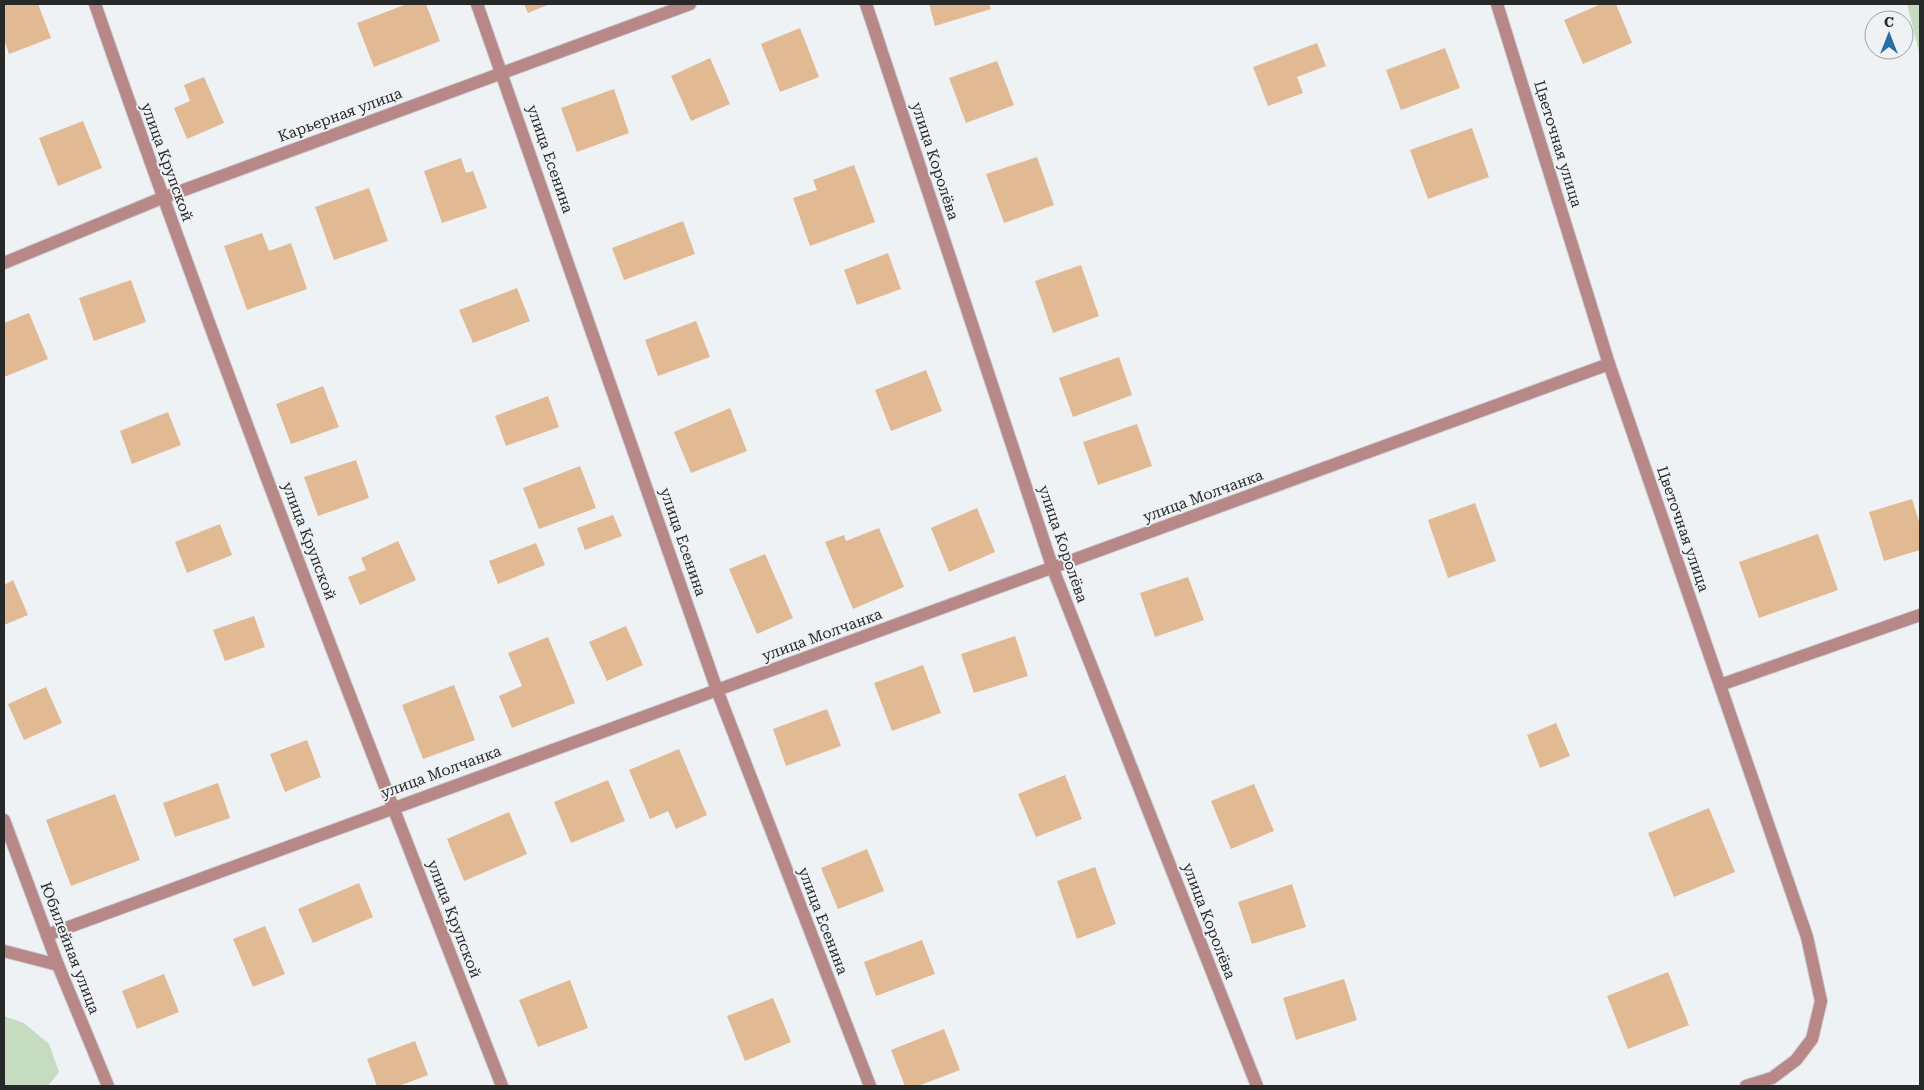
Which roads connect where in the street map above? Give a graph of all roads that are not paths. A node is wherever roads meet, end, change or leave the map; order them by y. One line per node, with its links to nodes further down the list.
1 (95, 4): 7 (street, улица Крупской)
2 (477, 4): 6 (street, улица Есенина)
3 (690, 4): 6 (street, Карьерная улица)
4 (866, 4): 10 (street, улица Королёва)
5 (1497, 4): 9 (street, Цветочная улица)
6 (503, 73): 7 (street, Карьерная улица); 13 (street, улица Есенина)
7 (162, 198): 8 (street, Карьерная улица); 14 (street, улица Крупской)
8 (4, 262)
9 (1609, 364): 10 (street, улица Молчанка); 12 (street, Цветочная улица)
10 (1053, 569): 13 (street, улица Молчанка); 22 (street, улица Королёва)
11 (1920, 616): 12 (street)
12 (1720, 685): 23 (street, Цветочная улица)
13 (717, 690): 14 (street, улица Молчанка); 21 (street, улица Есенина)
14 (392, 807): 16 (street, улица Молчанка); 20 (street, улица Крупской)
15 (4, 820): 16 (street, Юбилейная улица)
16 (46, 935): 18 (street, Юбилейная улица)
17 (4, 951): 18 (street)
18 (58, 965): 19 (street, Юбилейная улица)
19 (108, 1086)
20 (502, 1086)
21 (870, 1086)
22 (1257, 1086)
23 (1746, 1086)

